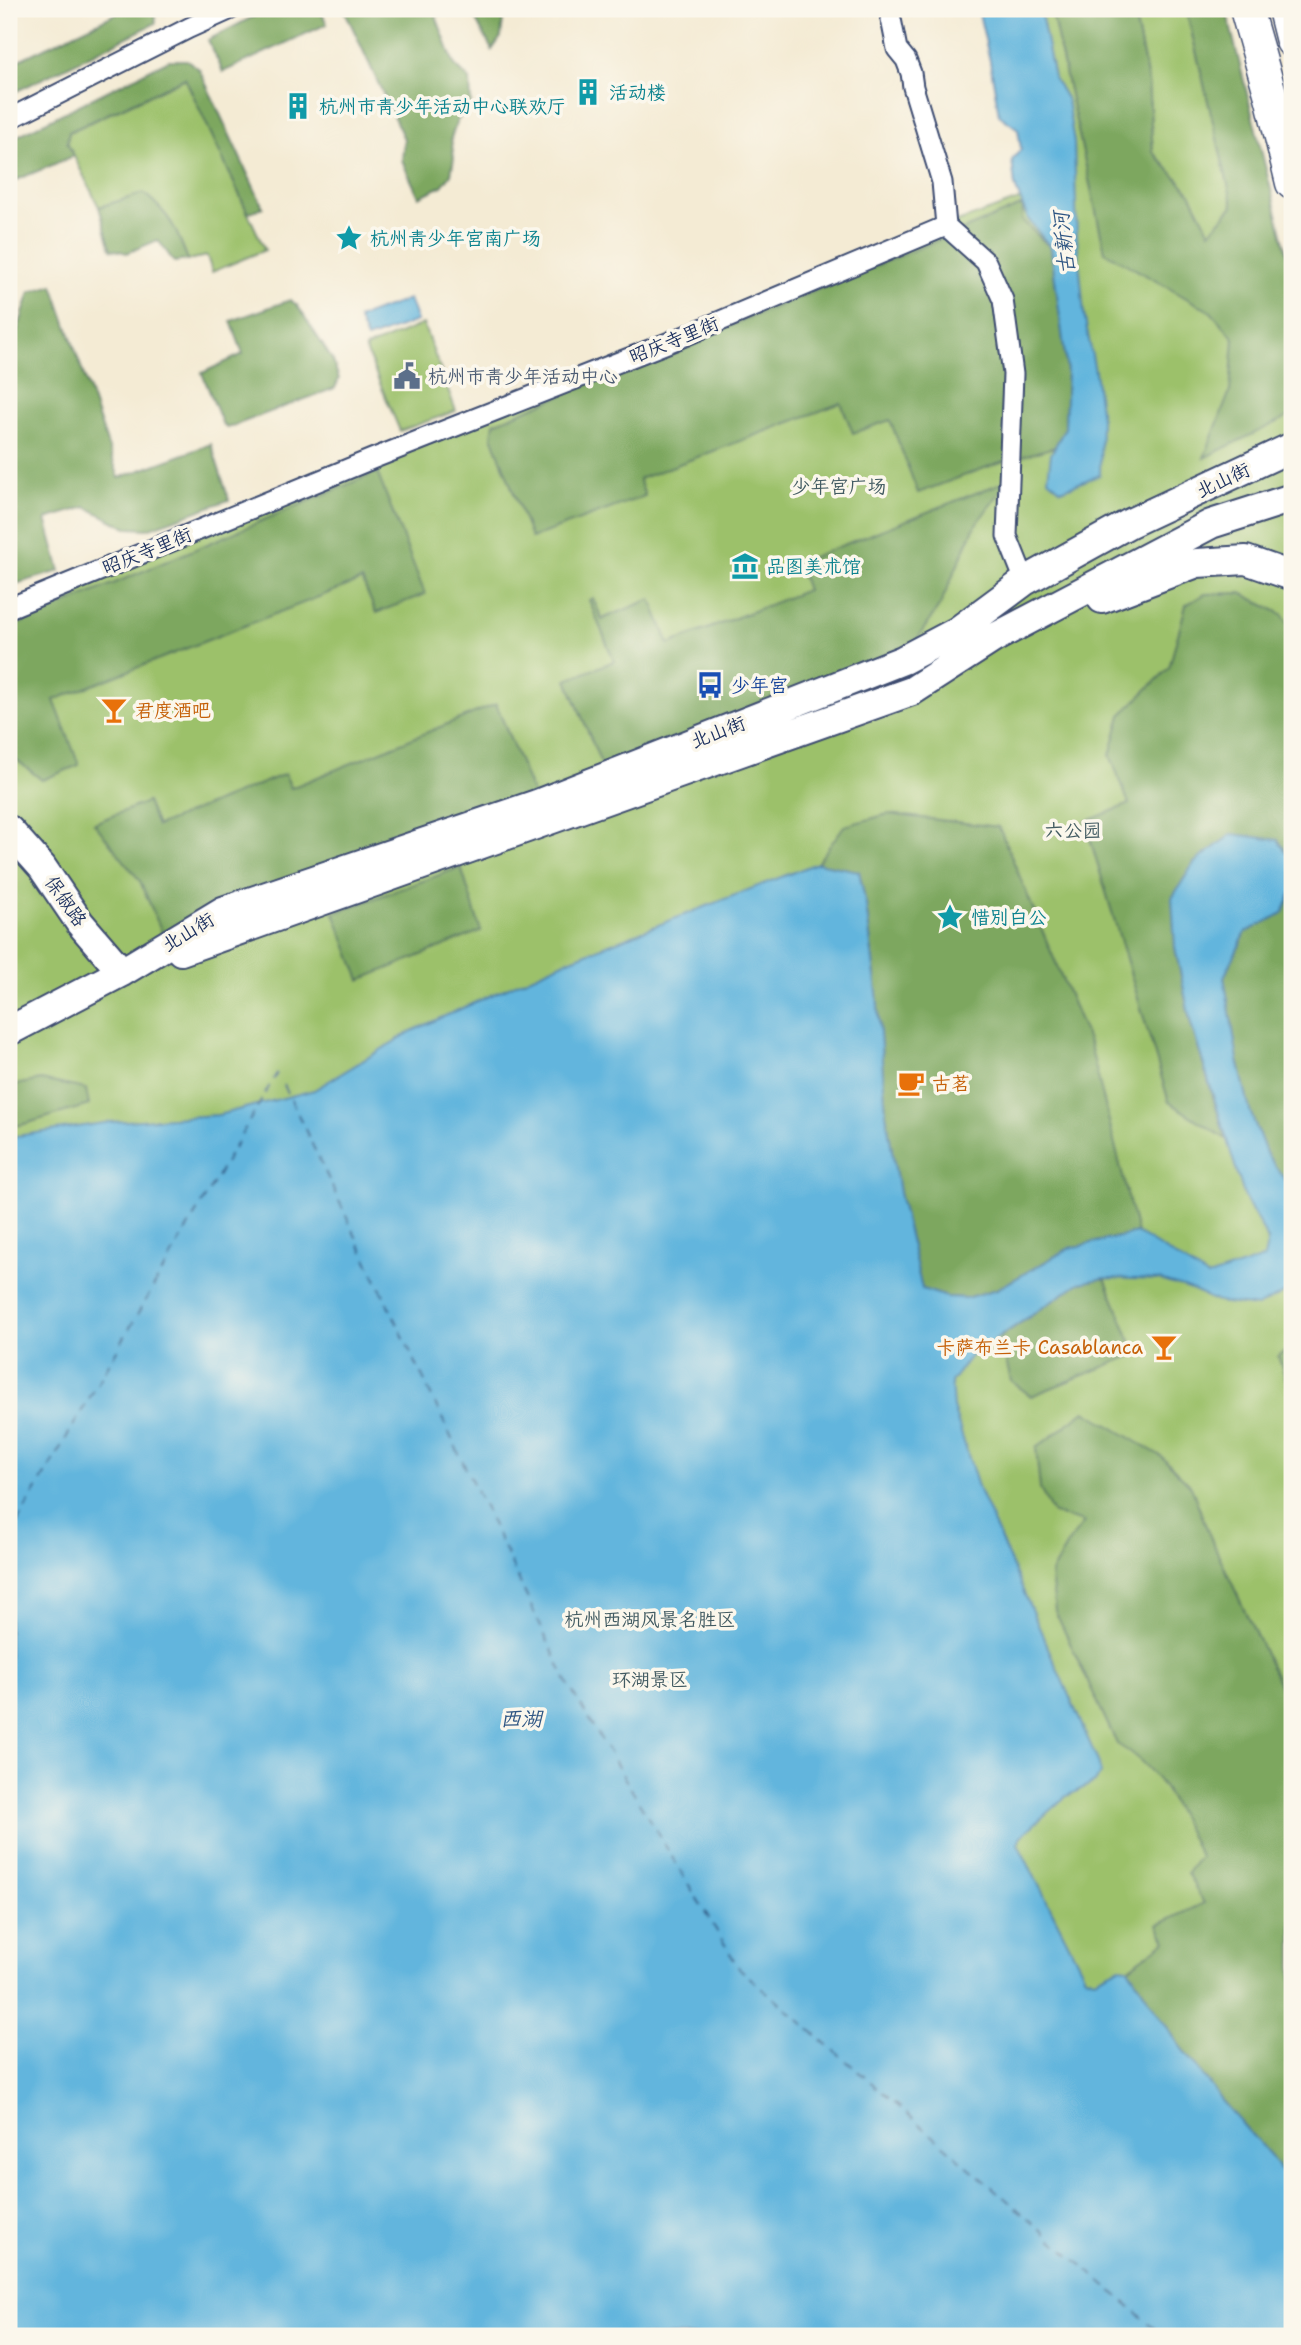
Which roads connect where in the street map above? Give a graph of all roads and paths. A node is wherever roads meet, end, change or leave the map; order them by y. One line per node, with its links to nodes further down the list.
1 (231, 9): 6 (street)
2 (890, 9): 8 (street)
3 (1246, 9): 7 (main road)
4 (1283, 9): 5 (main road)
5 (1292, 41)
6 (9, 119)
7 (1292, 183)
8 (946, 226): 12 (street); 13 (street, 昭庆寺里街)
9 (1292, 447): 12 (main road, 北山街)
10 (1292, 498): 14 (main road, 北山街)
11 (1292, 576): 14 (main road)
12 (1026, 581): 16 (main road, 北山街)
13 (9, 608)
14 (994, 638): 16 (main road, 北山街)
15 (9, 830): 16 (main road, 保俶路)
16 (122, 972): 17 (main road, 北山街)
17 (9, 1031)

